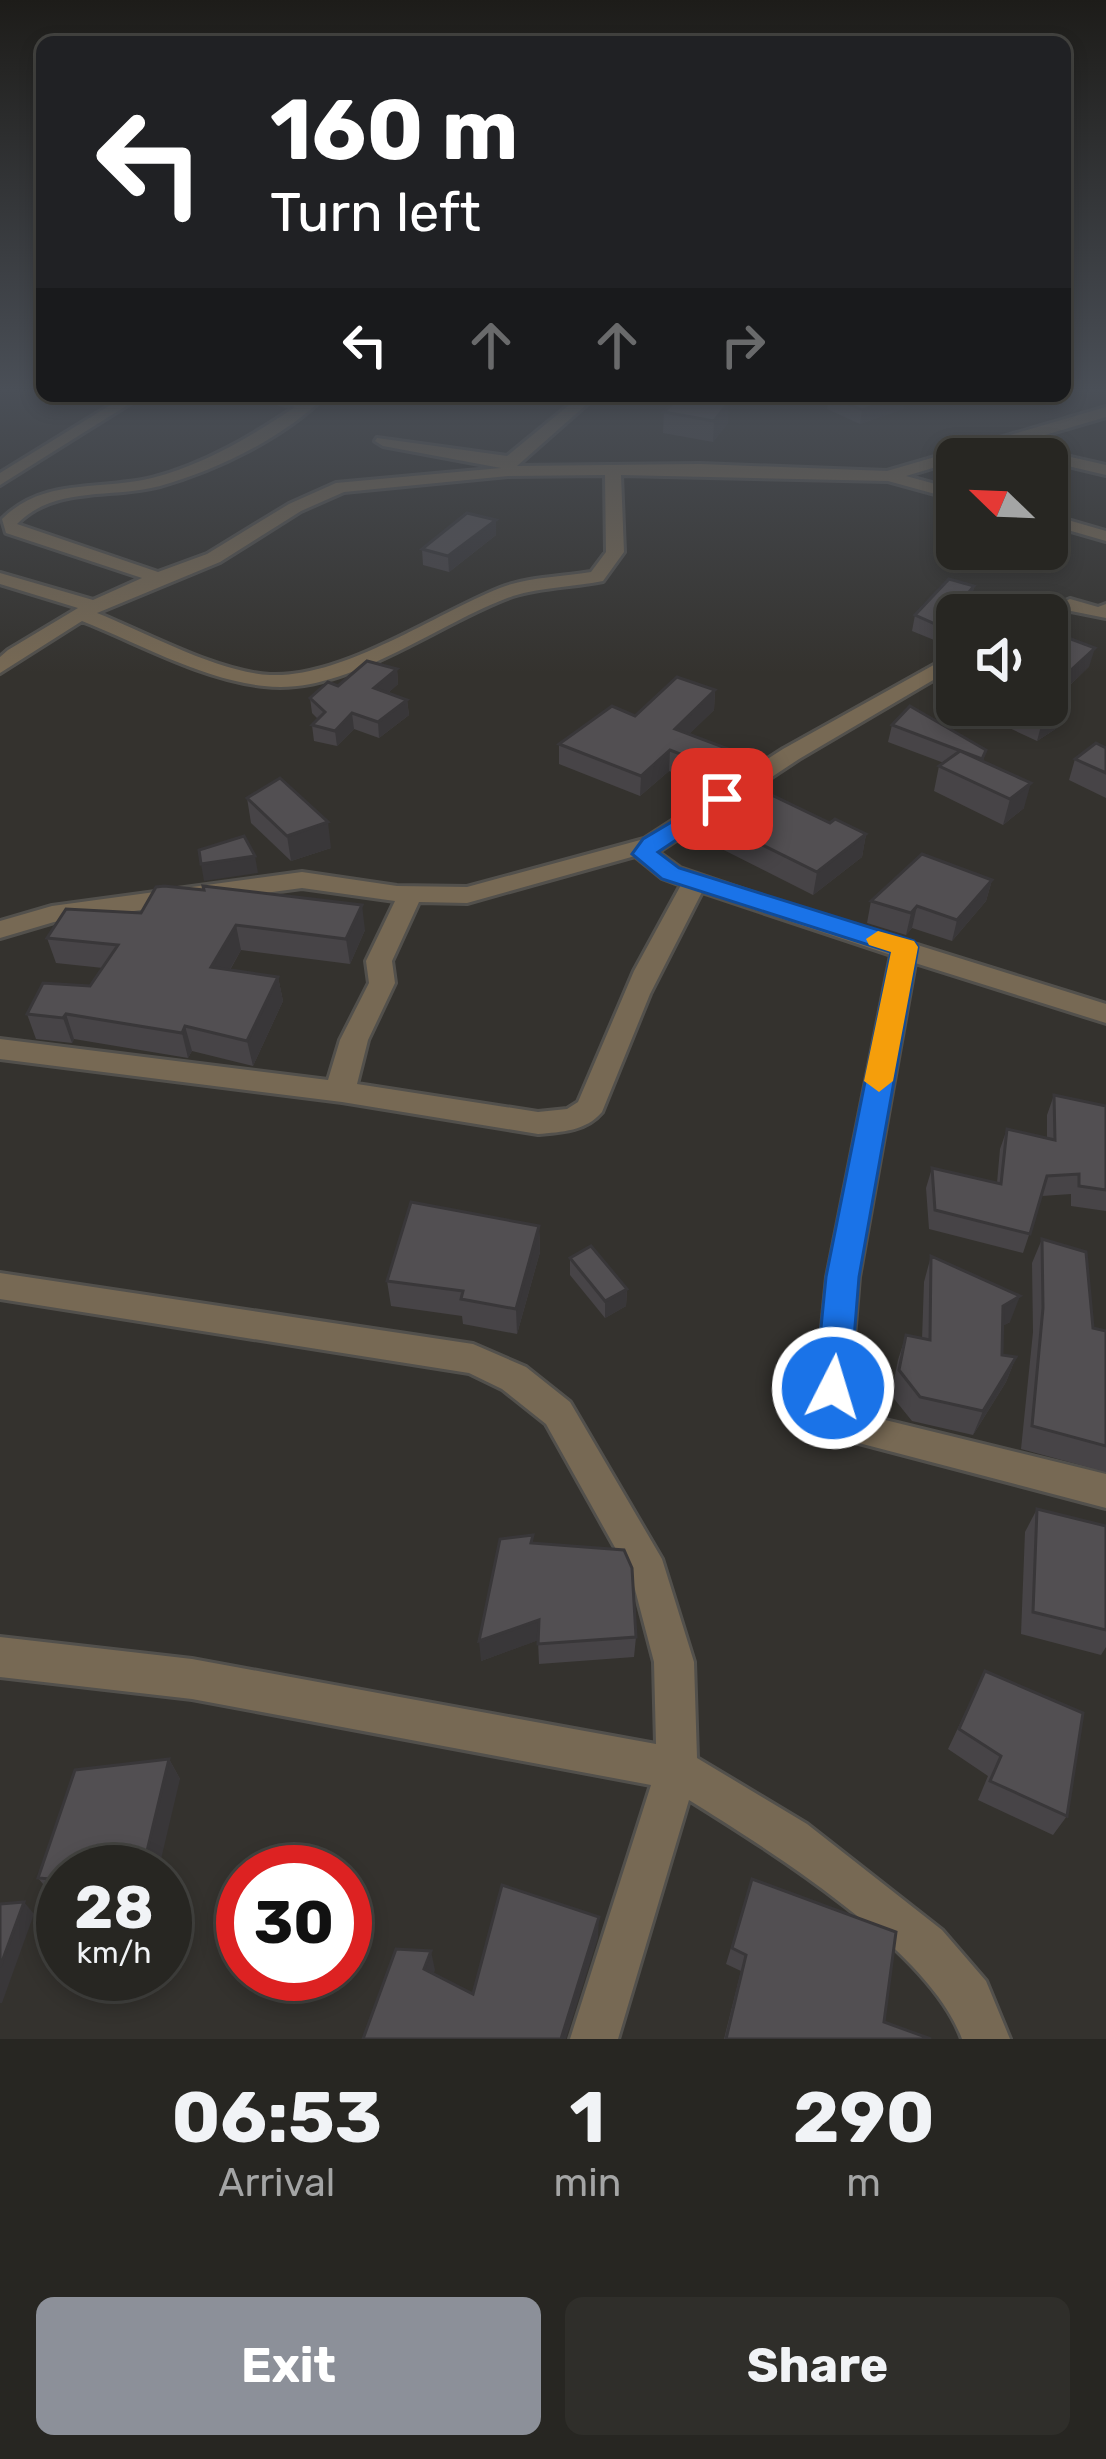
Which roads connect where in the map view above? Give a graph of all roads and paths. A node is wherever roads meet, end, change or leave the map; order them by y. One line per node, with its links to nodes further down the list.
1 (133, 482): 7 (street)
2 (434, 482): 7 (street)
3 (613, 482): 9 (street)
4 (1068, 525): 5 (street)
5 (1106, 536)
6 (0, 578): 9 (street)
7 (159, 578): 9 (street)
8 (1068, 605): 10 (street)
9 (91, 612): 11 (street)
10 (1104, 613)
11 (0, 667)
12 (936, 670): 13 (street)
13 (652, 844): 14 (street); 15 (street)
14 (696, 881): 17 (street); 20 (street)
15 (410, 895): 16 (street); 20 (street)
16 (0, 930)
17 (905, 947): 18 (street); 22 (street)
18 (1106, 1014)
19 (0, 1049): 20 (street)
20 (342, 1092)
21 (0, 1286): 24 (street)
22 (1106, 1491)
23 (0, 1657): 24 (street)
24 (677, 1769): 25 (street); 26 (street)
25 (594, 2039)
26 (986, 2039)

